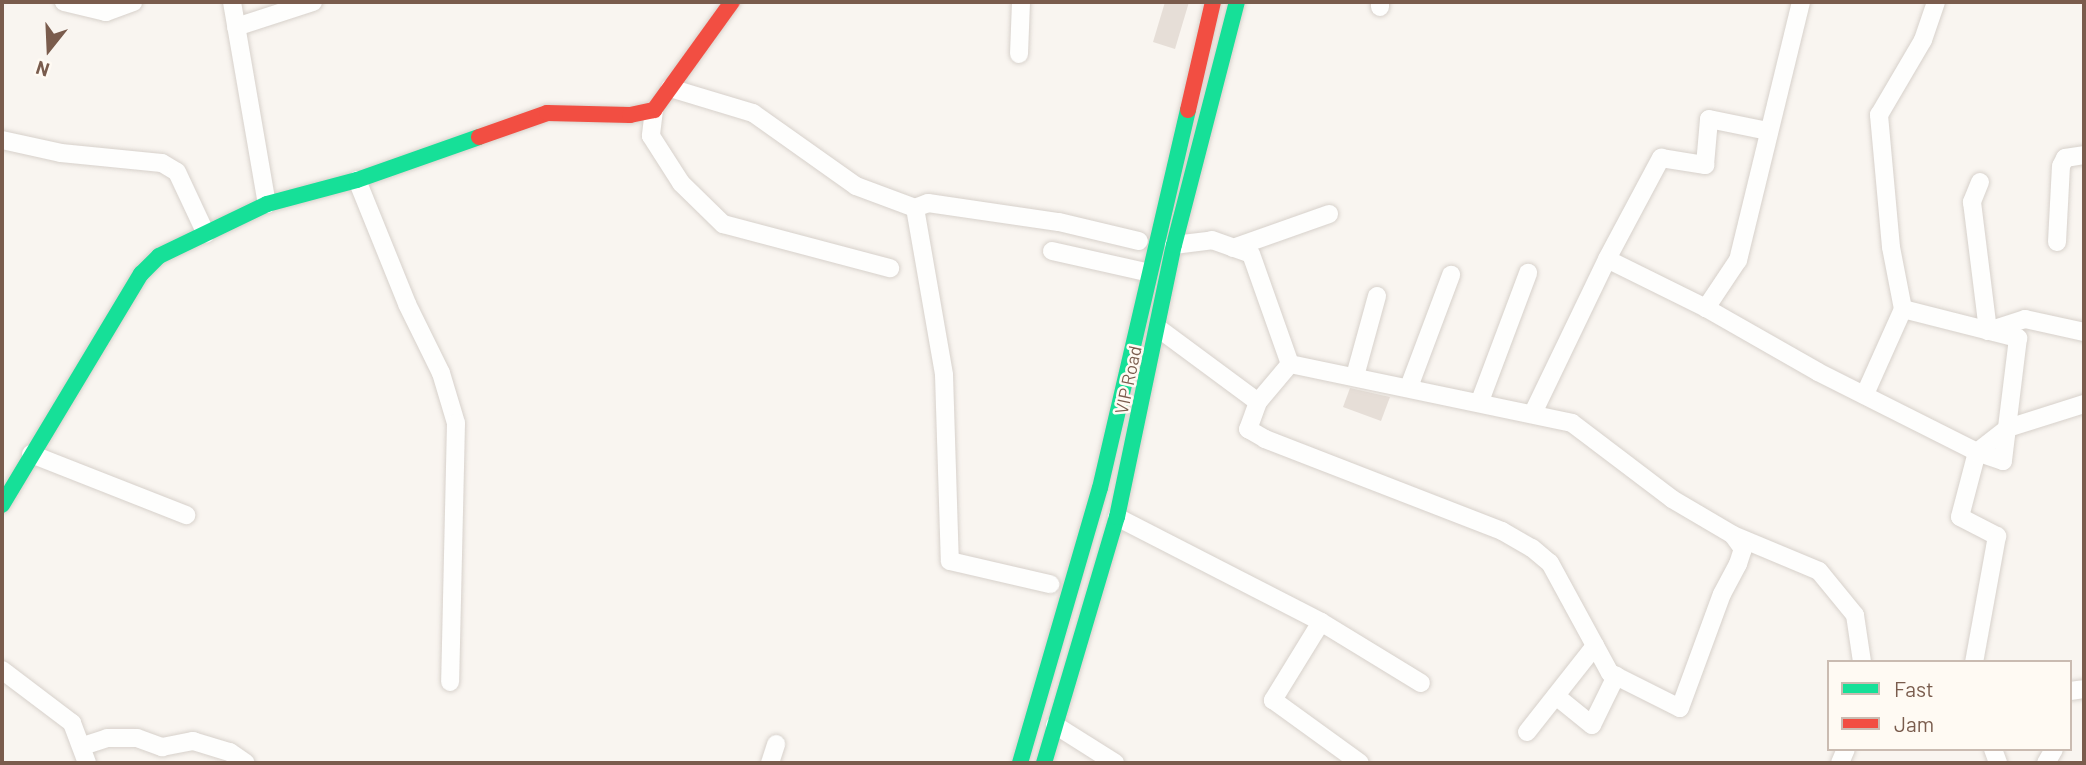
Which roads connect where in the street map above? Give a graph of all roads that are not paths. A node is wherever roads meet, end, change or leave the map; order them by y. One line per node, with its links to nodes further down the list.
1 (64, 2): 2 (street)
2 (134, 2)
3 (232, 2): 11 (street)
4 (313, 2): 11 (street)
5 (732, 2): 13 (main road)
6 (1021, 2): 12 (street)
7 (1213, 2): 31 (main road, VIP Road)
8 (1237, 2): 26 (main road, VIP Road)
9 (1801, 2): 15 (street)
10 (1936, 2): 36 (street)
11 (236, 27): 20 (street)
12 (1019, 54)
13 (670, 88): 14 (main road); 21 (street)
14 (654, 110): 18 (main road); 30 (street)
15 (1768, 131): 29 (street); 35 (street)
16 (2, 140): 23 (street)
17 (2084, 155): 25 (street)
18 (357, 180): 20 (main road); 62 (street)
19 (1980, 182): 38 (street)
20 (267, 204): 23 (main road)
21 (915, 208): 24 (street); 55 (street)
22 (1329, 214): 27 (street)
23 (206, 234): 50 (main road)
24 (1139, 241)
25 (2057, 243)
26 (1174, 245): 27 (street); 37 (main road, VIP Road)
27 (1233, 248): 40 (street)
28 (1052, 251): 31 (street)
29 (1607, 259): 35 (street); 47 (street)
30 (890, 268)
31 (1146, 272): 71 (main road, VIP Road)
32 (1528, 273): 44 (street)
33 (1451, 275): 42 (street)
34 (1377, 296): 41 (street)
35 (1706, 308): 43 (street)
36 (1903, 309): 38 (street); 43 (street)
37 (1158, 328): 45 (street); 53 (main road, VIP Road)
38 (1988, 331): 39 (street); 48 (street)
39 (2084, 332)
40 (1290, 364): 41 (street); 45 (street)
41 (1355, 376): 42 (street)
42 (1409, 387): 44 (street)
43 (1865, 394): 49 (street)
44 (1480, 401): 47 (street)
45 (1258, 402): 57 (street)
46 (2084, 404): 48 (street)
47 (1533, 413): 54 (street)
48 (2007, 430): 49 (street)
49 (1978, 452): 59 (street)
50 (31, 454): 51 (main road); 52 (street)
51 (2, 505)
52 (186, 515)
53 (1117, 517): 56 (street); 65 (main road, VIP Road)
54 (1733, 536): 58 (street); 61 (street)
55 (1050, 584)
56 (1321, 622): 63 (street); 74 (street)
57 (1595, 646): 61 (street); 64 (street)
58 (1862, 660)
59 (1973, 660)
60 (2, 670): 68 (street)
61 (1616, 676): 64 (street)
62 (450, 682)
63 (1421, 683)
64 (1556, 696): 66 (street)
65 (1055, 726): 72 (main road, VIP Road); 73 (street)
66 (1527, 732)
67 (776, 744): 70 (street)
68 (85, 755): 69 (street)
69 (246, 763)
70 (770, 763)
71 (1020, 763)
72 (1044, 763)
73 (1115, 763)
74 (1360, 763)

